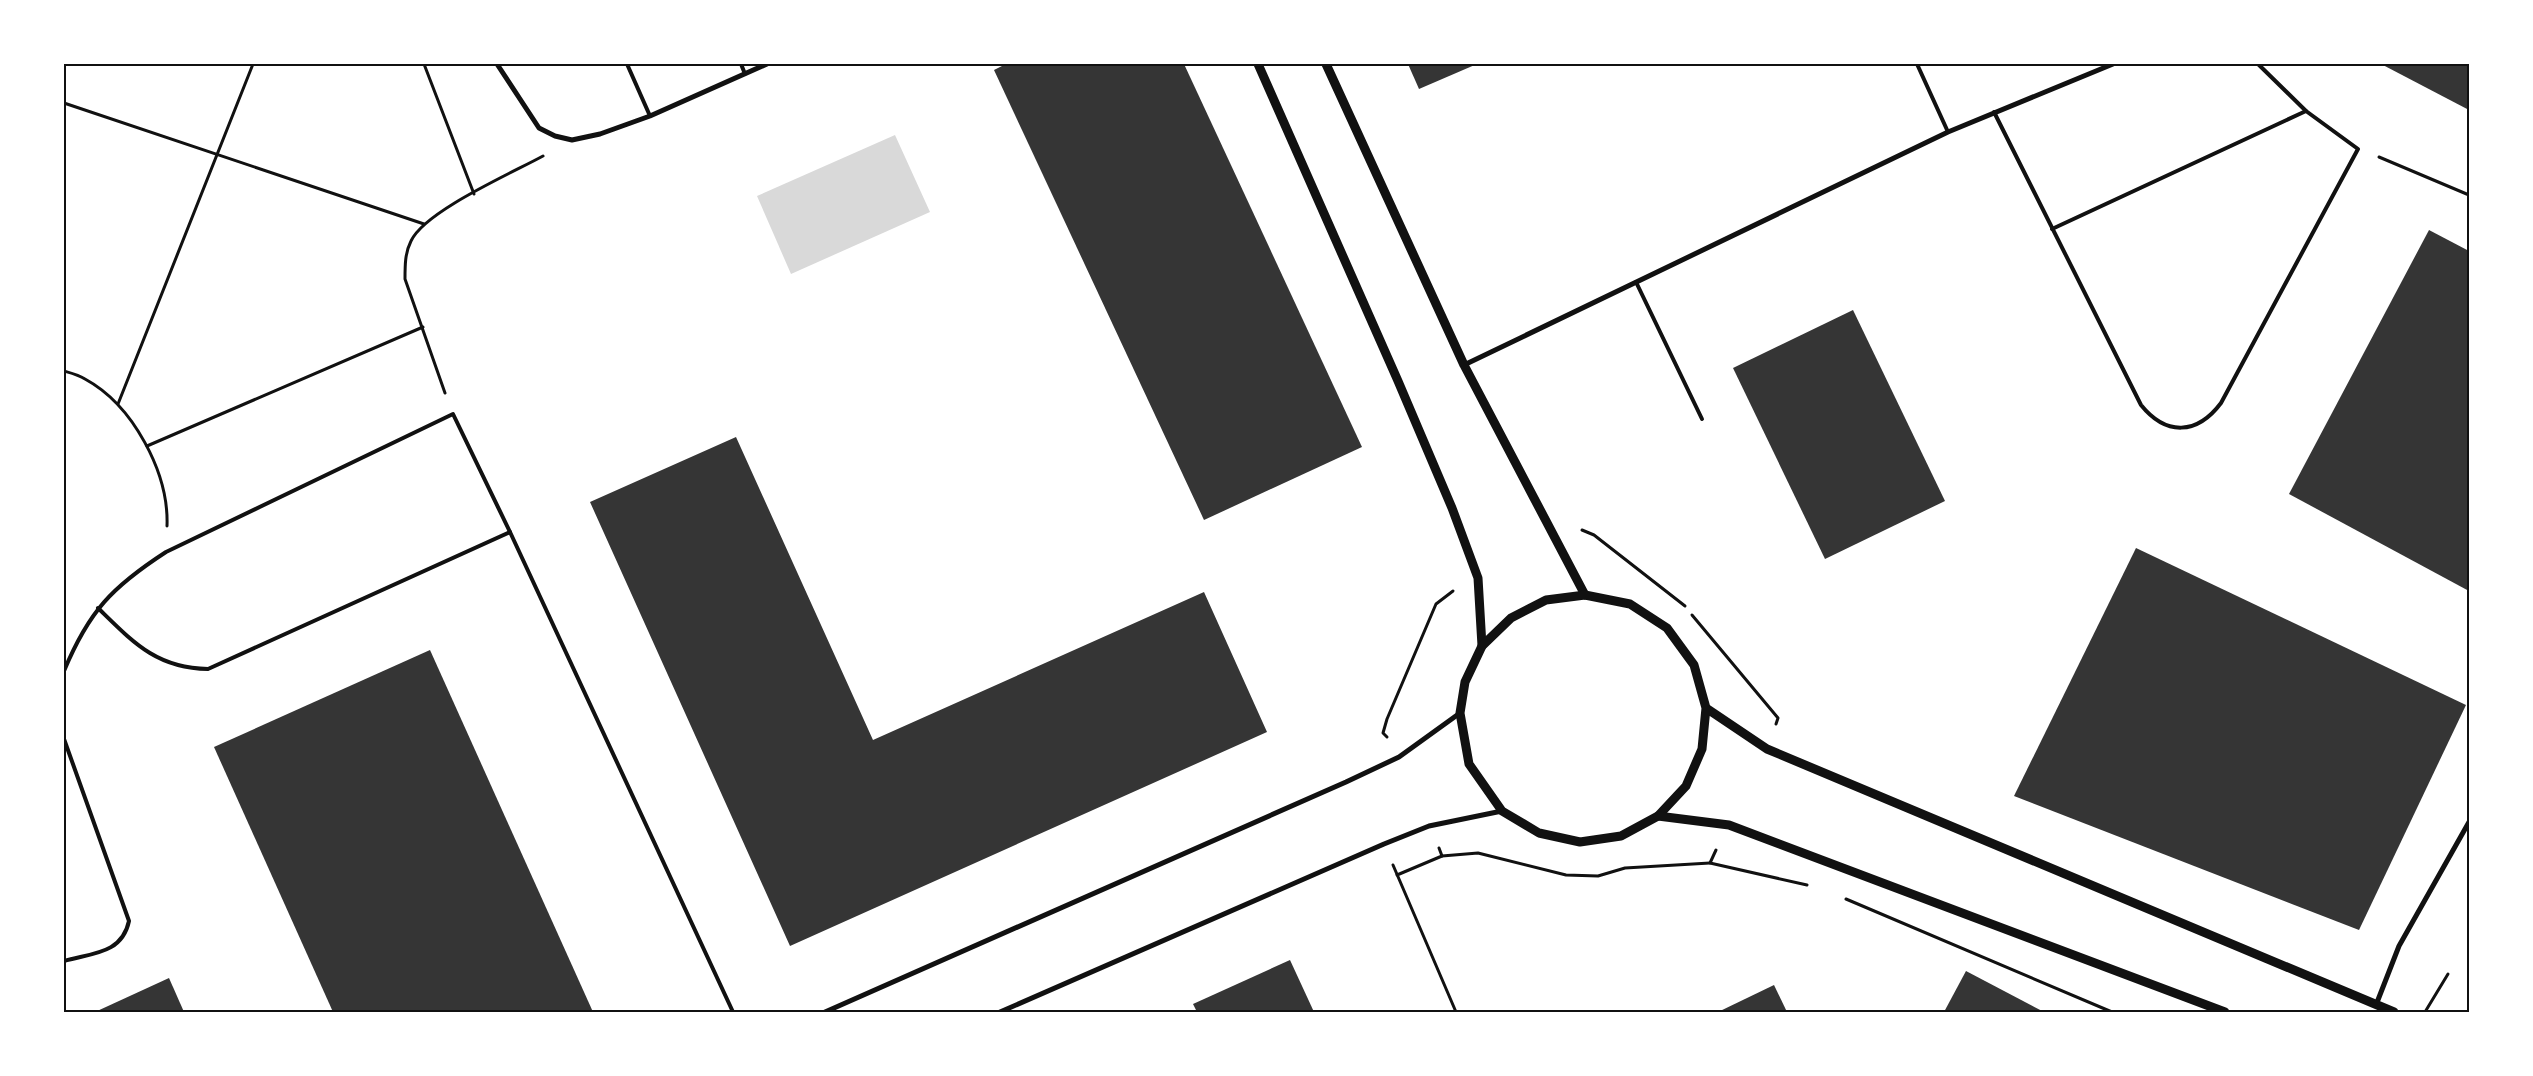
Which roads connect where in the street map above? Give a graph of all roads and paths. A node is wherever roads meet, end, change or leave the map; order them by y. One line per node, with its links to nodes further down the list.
1 (253, 64): 20 (path)
2 (424, 64): 21 (path)
3 (497, 64): 18 (street)
4 (627, 64): 16 (lane)
5 (741, 64): 12 (lane)
6 (767, 64): 12 (street)
7 (1258, 64): 35 (street)
8 (1326, 64): 27 (street)
9 (1917, 64): 17 (lane)
10 (2113, 64): 14 (street)
11 (2258, 64): 15 (lane)
12 (745, 74): 16 (street)
13 (64, 102): 20 (path)
14 (1994, 112): 17 (street); 24 (lane)
15 (2306, 112): 19 (lane); 24 (lane)
16 (650, 116): 18 (street)
17 (1948, 132): 25 (street)
18 (572, 140): 21 (path)
19 (2358, 148): 22 (path); 24 (lane)
20 (217, 153): 23 (path); 29 (path)
21 (474, 194): 23 (path)
22 (2469, 195)
23 (424, 224): 26 (path)
24 (2052, 230)
25 (1636, 282): 27 (street); 31 (lane)
26 (423, 327): 30 (path); 32 (path)
27 (1464, 365): 36 (street)
28 (64, 371): 29 (path)
29 (118, 404): 32 (path)
30 (453, 414): 33 (lane); 34 (lane)
31 (1702, 419)
32 (148, 446): 34 (path)
33 (510, 532): 37 (lane); 54 (lane)
34 (166, 552): 37 (lane)
35 (1478, 578): 38 (street); 43 (path)
36 (1585, 595): 38 (street); 40 (street)
37 (98, 608): 39 (lane)
38 (1482, 646): 41 (street)
39 (64, 671)
40 (1706, 708): 45 (street); 53 (street)
41 (1460, 713): 43 (street); 44 (street)
42 (64, 739): 51 (lane)
43 (1399, 757): 55 (street)
44 (1502, 811): 45 (street); 48 (street)
45 (1658, 816): 47 (street)
46 (2469, 822): 53 (street)
47 (1729, 825): 49 (path); 59 (street)
48 (1384, 844): 56 (street); 57 (path)
49 (1815, 886)
50 (1842, 898): 58 (path)
51 (64, 961)
52 (2448, 974): 61 (path)
53 (2376, 1005): 60 (street)
54 (733, 1012)
55 (825, 1012)
56 (1000, 1012)
57 (1456, 1012)
58 (2112, 1012)
59 (2225, 1012)
60 (2394, 1012)
61 (2425, 1012)

